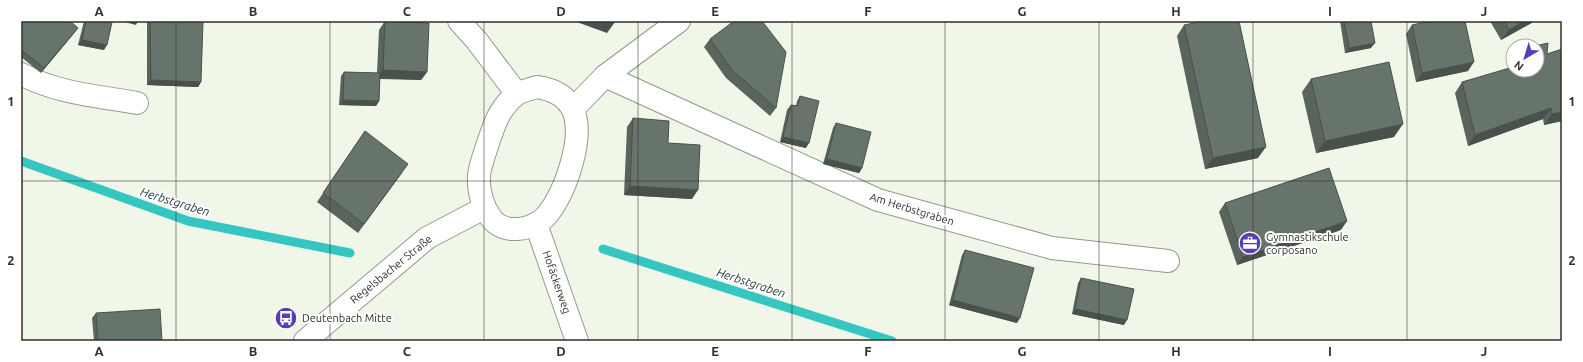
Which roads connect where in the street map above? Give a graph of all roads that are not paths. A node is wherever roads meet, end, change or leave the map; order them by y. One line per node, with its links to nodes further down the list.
1 (459, 21): 5 (street)
2 (679, 21): 4 (street)
3 (21, 74): 6 (street)
4 (606, 76): 7 (street); 10 (street, Am Herbstgraben)
5 (517, 94): 7 (street); 8 (street)
6 (137, 103)
7 (573, 109): 9 (street)
8 (484, 208): 9 (street); 11 (street, Regelsbacher Straße)
9 (536, 224): 12 (street, Hofäckerweg)
10 (1168, 261)
11 (305, 341)
12 (577, 341)

